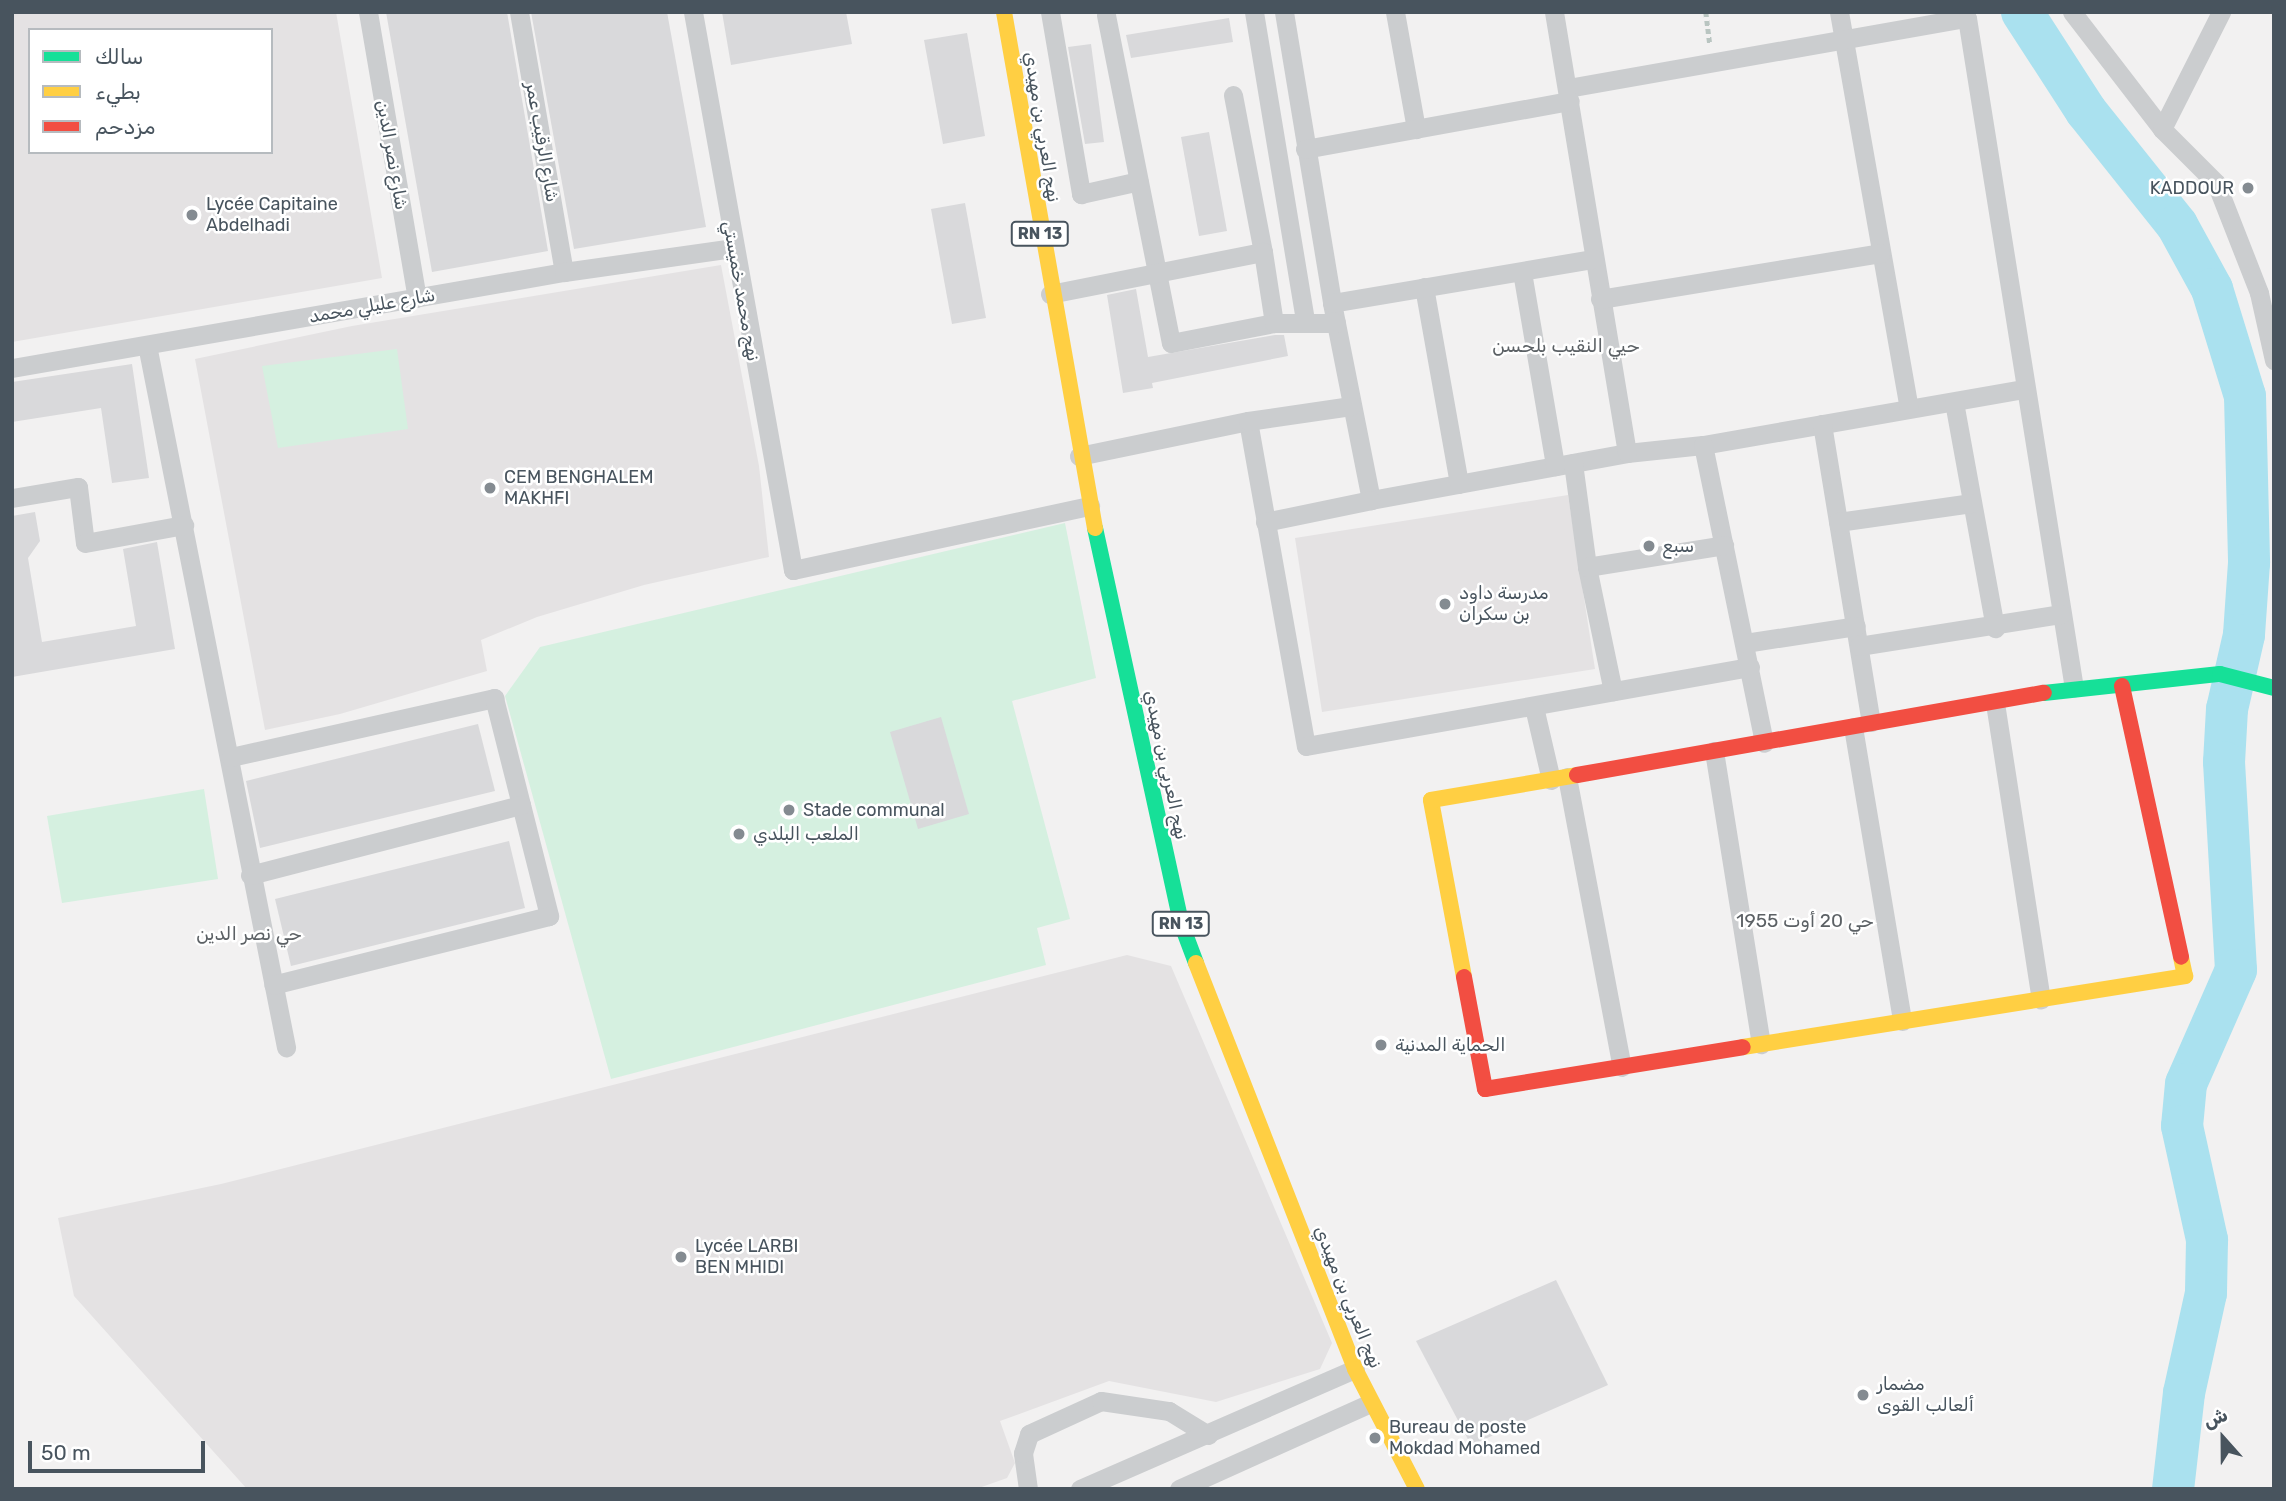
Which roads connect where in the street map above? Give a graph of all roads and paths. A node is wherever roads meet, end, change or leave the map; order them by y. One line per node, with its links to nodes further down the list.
1 (368, 12): 32 (street, شارع نصر الدين)
2 (519, 12): 27 (street, شارع الرقيب عمر)
3 (693, 12): 23 (street, نهج محمد خميستي)
4 (1004, 12): 31 (street, نهج العربي بن مهيدي / RN 13)
5 (1050, 12): 22 (street)
6 (1254, 12): 36 (street)
7 (1284, 12): 21 (street)
8 (1395, 12): 19 (street)
9 (1554, 12): 18 (street)
10 (1706, 12): 16 (path)
11 (1839, 12): 15 (street)
12 (2072, 12): 20 (street)
13 (2221, 12): 20 (street)
14 (1106, 15): 22 (street)
15 (1843, 38): 18 (street); 25 (street); 42 (street)
16 (1711, 47)
17 (1233, 95): 24 (street)
18 (1569, 95): 19 (street); 26 (street)
19 (1416, 129): 21 (street)
20 (2162, 129): 35 (street)
21 (1305, 149): 34 (street)
22 (1139, 181): 28 (street)
23 (732, 248): 27 (street, شارع عليلي محمد); 56 (street, نهج محمد خميستي)
24 (1263, 252): 28 (street); 37 (street)
25 (1880, 253): 33 (street); 45 (street)
26 (1593, 259): 29 (street); 33 (street)
27 (564, 272): 32 (street, شارع عليلي محمد)
28 (1156, 272): 31 (street); 37 (street)
29 (1522, 272): 30 (street); 51 (street)
30 (1424, 287): 34 (street); 52 (street)
31 (1050, 294): 50 (street, نهج العربي بن مهيدي / RN 13)
32 (417, 298): 39 (street, شارع عليلي محمد)
33 (1600, 299): 49 (street)
34 (1332, 303): 38 (street)
35 (2268, 304): 40 (street)
36 (1305, 321): 37 (street); 38 (street)
37 (1274, 323)
38 (1336, 323): 44 (street)
39 (147, 345): 41 (street, شارع عليلي محمد); 59 (street)
40 (2274, 360)
41 (12, 368)
42 (2024, 389): 43 (street); 62 (street)
43 (1954, 402): 45 (street); 55 (street)
44 (1351, 406): 46 (street); 54 (street)
45 (1909, 408): 47 (street)
46 (1248, 421): 50 (street); 57 (street)
47 (1822, 424): 48 (street); 58 (street)
48 (1703, 445): 49 (street); 60 (street)
49 (1627, 453): 51 (street)
50 (1079, 456): 56 (street, نهج العربي بن مهيدي / RN 13)
51 (1564, 465): 52 (street); 61 (street)
52 (1459, 484): 54 (street)
53 (12, 498): 59 (street)
54 (1371, 500): 57 (street)
55 (1972, 503): 58 (street); 64 (street)
56 (1090, 506): 87 (street, نهج العربي بن مهيدي / RN 13)
57 (1265, 522): 73 (street)
58 (1838, 522): 63 (street)
59 (184, 525): 77 (street)
60 (1724, 545): 61 (street); 65 (street)
61 (1587, 567): 71 (street)
62 (2061, 614): 64 (street); 69 (street)
63 (1856, 626): 65 (street); 66 (street)
64 (1995, 626): 66 (street)
65 (1745, 643): 67 (street)
66 (1859, 646): 74 (street)
67 (1750, 667): 71 (street); 75 (street)
68 (2122, 686): 69 (street); 70 (street); 82 (street)
69 (2074, 688): 72 (street)
70 (2274, 688)
71 (1613, 691): 73 (street)
72 (1995, 703): 74 (street); 82 (street)
73 (1534, 707): 78 (street)
74 (1862, 725): 75 (street); 83 (street)
75 (1764, 743): 76 (street)
76 (1714, 751): 78 (street); 84 (street)
77 (230, 757): 79 (street); 80 (street)
78 (1559, 778): 86 (street); 86 (street)
79 (521, 805): 80 (street); 81 (street)
80 (250, 876): 81 (street)
81 (273, 985): 85 (street)
82 (2041, 999): 83 (street)
83 (1902, 1021): 84 (street)
84 (1761, 1044): 86 (street)
85 (286, 1047)
86 (1622, 1067)
87 (1355, 1369): 88 (street, نهج العربي بن مهيدي / RN 13); 89 (street)
88 (1370, 1403): 92 (street); 93 (street, نهج العربي بن مهيدي / RN 13)
89 (1208, 1435): 90 (street); 91 (street)
90 (1028, 1489)
91 (1080, 1489)
92 (1179, 1489)
93 (1417, 1489)

